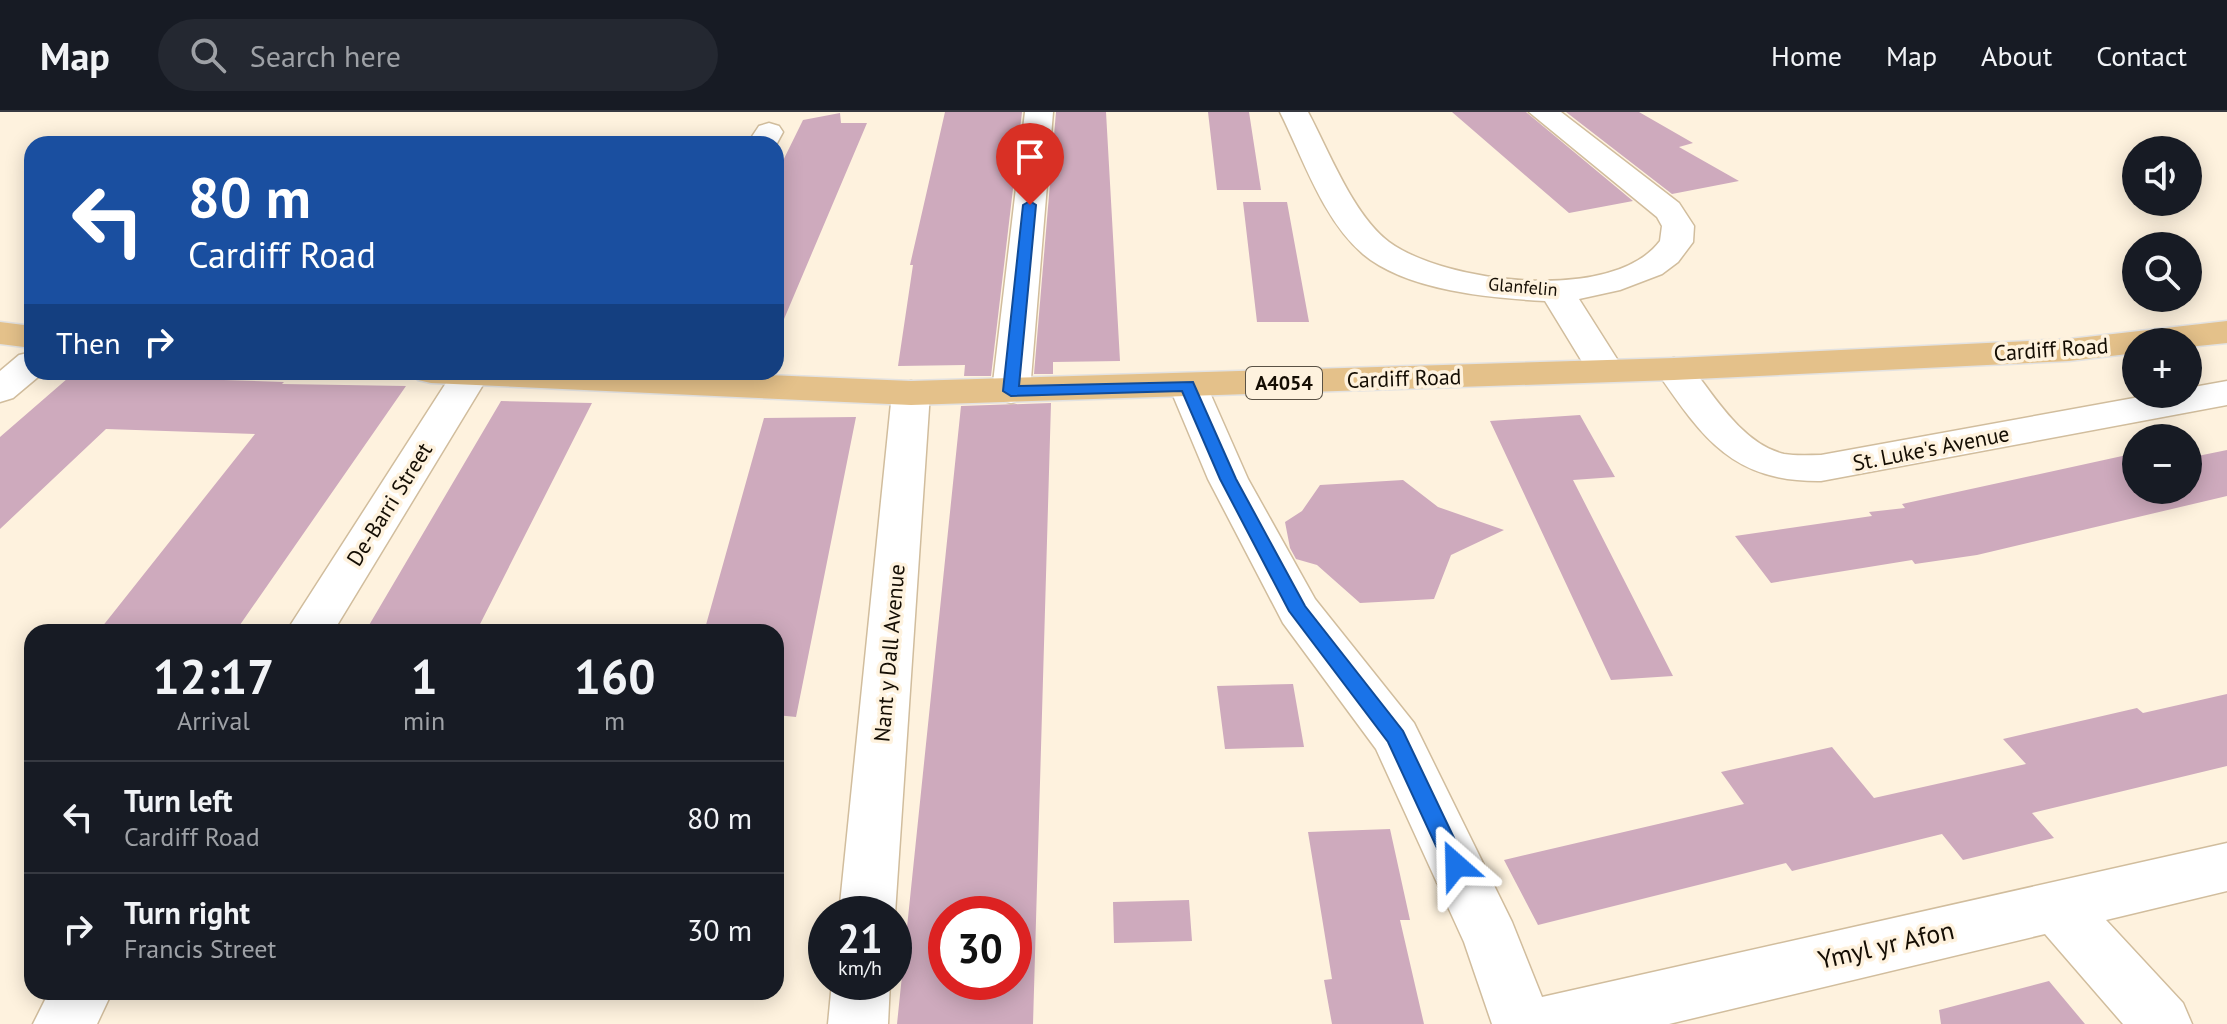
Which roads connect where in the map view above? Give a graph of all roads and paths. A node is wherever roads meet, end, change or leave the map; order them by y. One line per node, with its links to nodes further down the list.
1 (1039, 112): 17 (street)
2 (1294, 112): 4 (street, Glanfelin)
3 (1543, 112): 4 (street, Glanfelin)
4 (1557, 292): 12 (street)
5 (2227, 332): 7 (main road, Cardiff Road / A4054)
6 (0, 333): 8 (main road)
7 (2202, 335)
8 (24, 336)
9 (2122, 344): 10 (main road, Cardiff Road / A4054)
10 (1674, 369): 12 (main road, Cardiff Road / A4054); 19 (street, St. Luke's Avenue)
11 (24, 370): 16 (street)
12 (1605, 370): 15 (main road, Cardiff Road / A4054)
13 (447, 380): 20 (street, De-Barri Street)
14 (681, 380): 18 (main road, Cardiff Road / A4054)
15 (1188, 386): 17 (main road, Cardiff Road / A4054); 28 (street)
16 (0, 390)
17 (1011, 391): 18 (main road, Cardiff Road / A4054)
18 (911, 393): 22 (street, Nant y Dall Avenue)
19 (2227, 393)
20 (313, 624)
21 (2227, 867): 23 (street, Ymyl yr Afon)
22 (869, 896)
23 (2056, 906): 29 (street, Ymyl yr Afon); 30 (street)
24 (78, 1000): 26 (street)
25 (860, 1000): 27 (street)
26 (63, 1024)
27 (858, 1024)
28 (1522, 1024)
29 (1546, 1024)
30 (2162, 1024)

